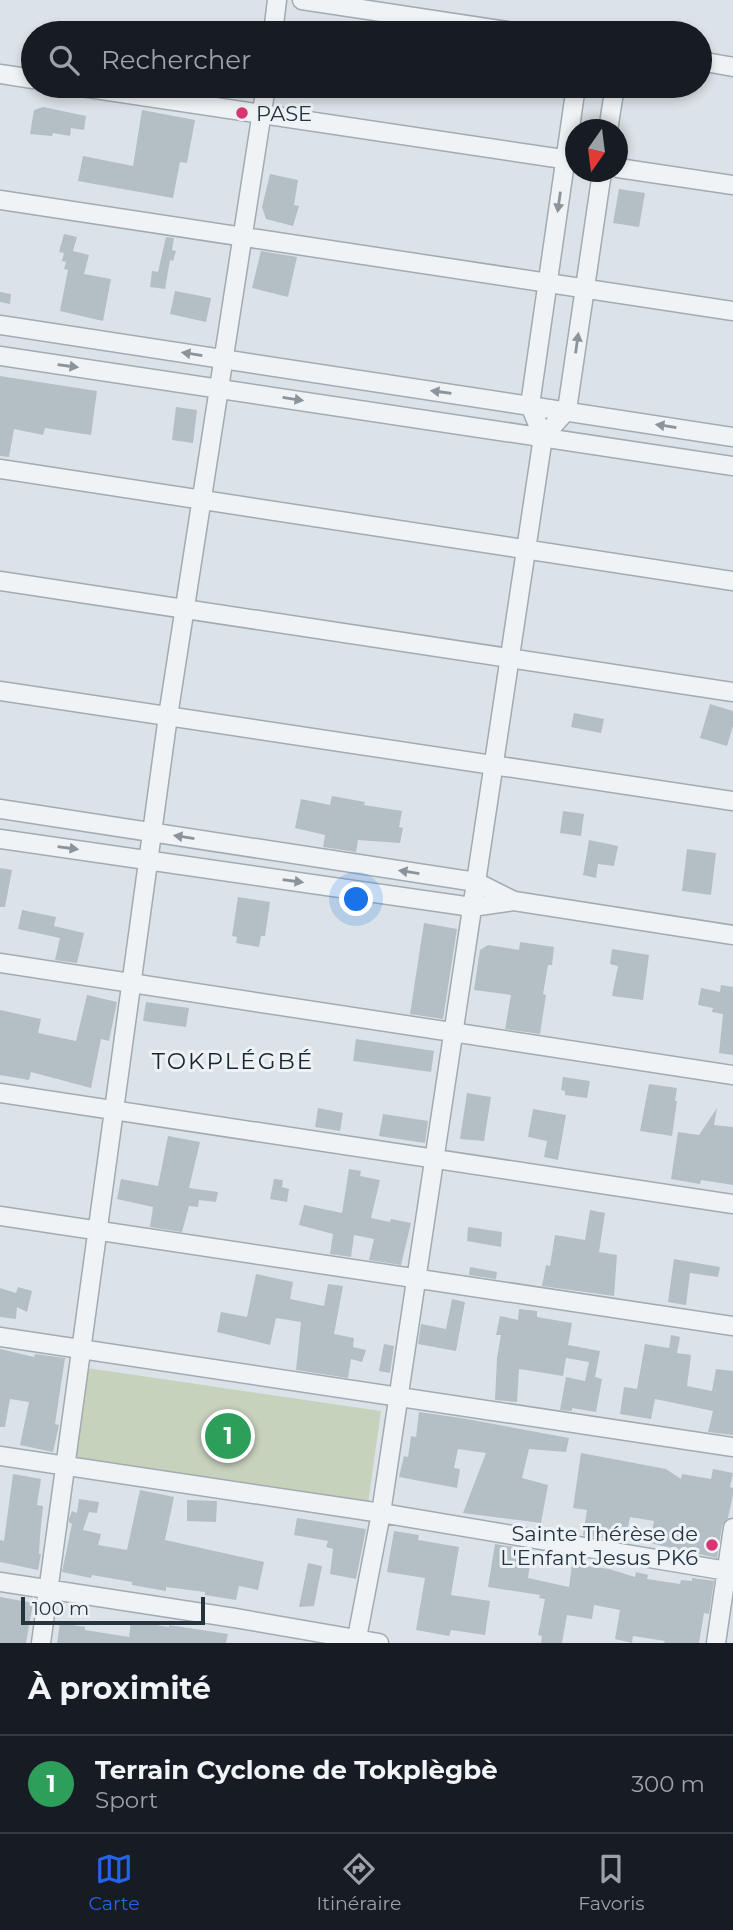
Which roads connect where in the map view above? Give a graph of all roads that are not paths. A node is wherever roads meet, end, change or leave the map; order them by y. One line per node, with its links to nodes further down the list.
1 (277, 0): 3 (street)
2 (302, 0): 4 (street)
3 (274, 21)
4 (441, 21)
5 (712, 63): 6 (street)
6 (733, 66)
7 (0, 74): 8 (street)
8 (21, 77)
9 (155, 98): 13 (street)
10 (264, 98): 13 (street)
11 (575, 98): 14 (street)
12 (613, 98): 15 (street)
13 (262, 114): 16 (street); 22 (street)
14 (573, 119)
15 (610, 119)
16 (565, 160)
17 (628, 169): 20 (street)
18 (566, 182): 23 (street, one-way to 23)
19 (601, 182): 24 (street)
20 (733, 185)
21 (0, 200): 22 (street)
22 (244, 236): 23 (street); 28 (street)
23 (548, 282): 24 (street); 30 (street)
24 (585, 288): 25 (street); 31 (street, one-way to 24)
25 (733, 311)
26 (0, 325): 28 (street, one-way to 26)
27 (0, 356): 29 (street, one-way to 29)
28 (223, 359): 29 (street); 30 (street, one-way to 28)
29 (218, 388): 32 (street, one-way to 32); 36 (street)
30 (530, 405): 31 (street); 32 (street)
31 (567, 410): 32 (street); 33 (street, one-way to 31)
32 (543, 437): 34 (street); 37 (street)
33 (733, 438)
34 (733, 466)
35 (0, 469): 36 (street)
36 (202, 500): 37 (street); 40 (street)
37 (526, 550): 39 (street); 41 (street)
38 (0, 580): 40 (street)
39 (733, 582)
40 (186, 609): 41 (street); 44 (street)
41 (510, 658): 43 (street); 45 (street)
42 (0, 691): 44 (street)
43 (733, 692)
44 (168, 716): 45 (street); 48 (street)
45 (494, 765): 46 (street); 51 (street)
46 (733, 801)
47 (0, 809): 48 (street)
48 (152, 832): 50 (street); 51 (street, one-way to 48)
49 (0, 839): 50 (street, one-way to 50)
50 (149, 860): 53 (street, one-way to 53); 56 (street)
51 (476, 882): 52 (street); 53 (street)
52 (514, 901): 53 (street); 54 (street)
53 (472, 907): 57 (street)
54 (733, 935)
55 (0, 963): 56 (street)
56 (132, 983): 57 (street); 60 (street)
57 (454, 1032): 58 (street); 61 (street)
58 (733, 1075)
59 (0, 1093): 60 (street)
60 (114, 1110): 61 (street); 64 (street)
61 (435, 1158): 62 (street); 65 (street)
62 (733, 1204)
63 (0, 1216): 64 (street)
64 (98, 1230): 65 (street); 68 (street)
65 (417, 1277): 66 (street); 69 (street)
66 (733, 1326)
67 (0, 1336): 68 (street)
68 (81, 1349): 69 (street); 72 (street)
69 (399, 1396): 70 (street); 73 (street)
70 (733, 1447)
71 (0, 1456): 72 (street)
72 (65, 1465): 73 (street); 77 (street)
73 (381, 1513): 75 (street); 78 (street)
74 (733, 1528): 75 (street)
75 (729, 1572): 81 (street)
76 (0, 1583): 77 (street)
77 (48, 1590): 78 (street); 79 (street)
78 (356, 1641): 80 (street)
79 (41, 1643)
80 (379, 1643)
81 (716, 1643)

